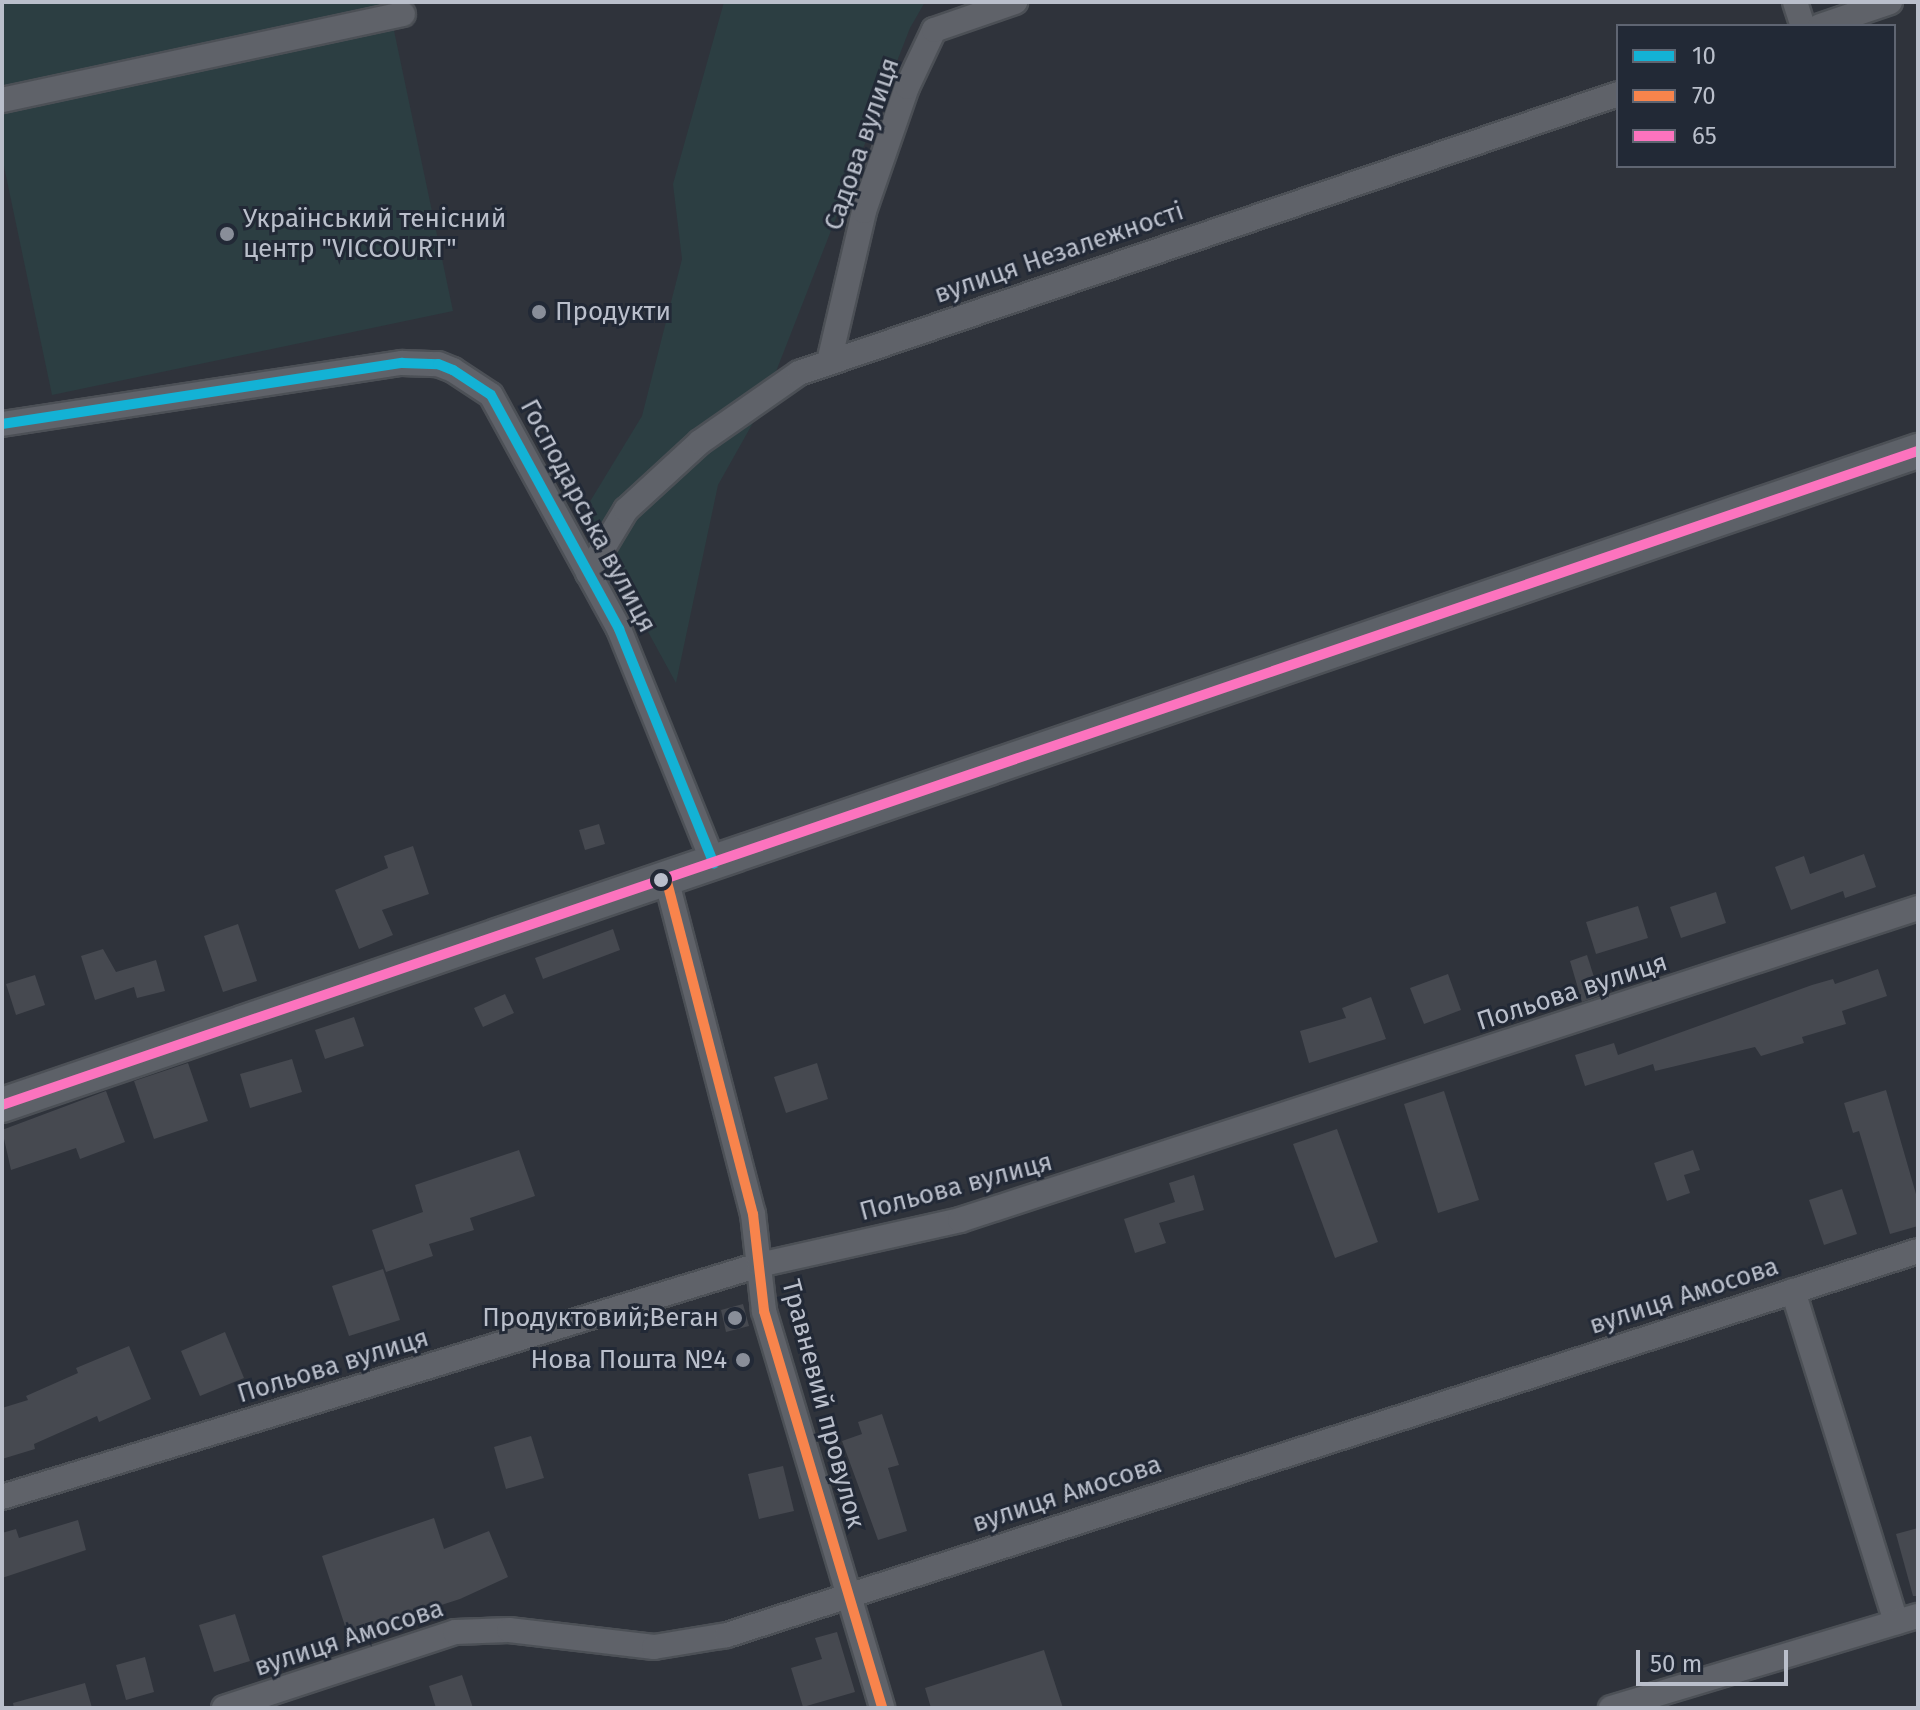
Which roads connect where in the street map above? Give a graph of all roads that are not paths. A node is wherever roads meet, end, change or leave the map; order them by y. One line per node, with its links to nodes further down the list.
1 (953, 2): 8 (street, Садова вулиця)
2 (1015, 2): 8 (street)
3 (1795, 2): 6 (street)
4 (1890, 2): 7 (street)
5 (403, 14): 10 (street)
6 (1802, 24)
7 (1826, 24)
8 (934, 30): 11 (street, Садова вулиця)
9 (1616, 95): 11 (street, вулиця Незалежності)
10 (2, 100)
11 (829, 362): 14 (street, вулиця Незалежності)
12 (2, 424): 14 (street, Господарська вулиця)
13 (1918, 451): 15 (main road)
14 (588, 573): 15 (street, Господарська вулиця)
15 (714, 864): 16 (main road)
16 (666, 878): 18 (main road); 20 (street, Травневий провулок)
17 (1918, 908): 20 (street, Польова вулиця)
18 (2, 1105)
19 (1918, 1251): 21 (street, вулиця Амосова)
20 (759, 1265): 22 (street, Польова вулиця); 23 (street, Травневий провулок)
21 (1793, 1291): 23 (street, вулиця Амосова); 24 (street)
22 (2, 1497)
23 (845, 1594): 25 (street, вулиця Амосова); 26 (street, Травневий провулок)
24 (1907, 1619): 27 (street)
25 (224, 1708)
26 (882, 1708)
27 (1611, 1708)

